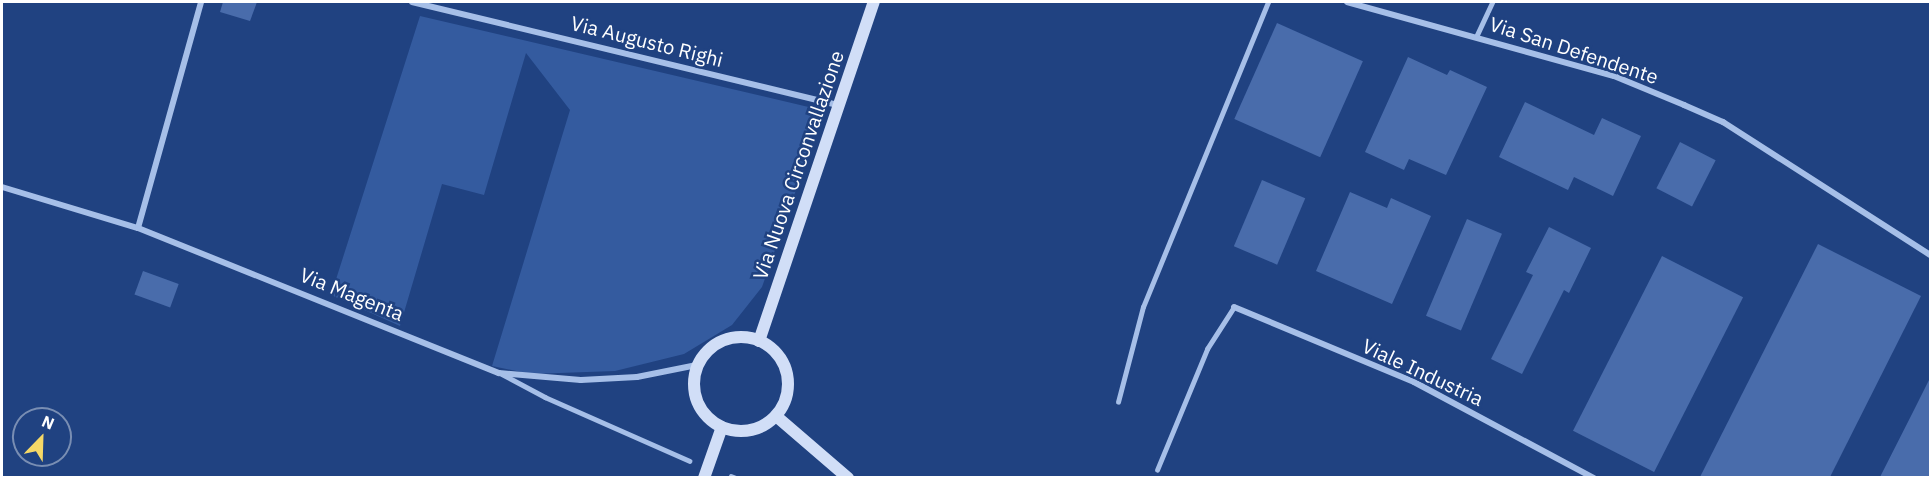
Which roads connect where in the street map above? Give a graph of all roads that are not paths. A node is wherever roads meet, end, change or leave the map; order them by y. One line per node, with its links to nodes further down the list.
1 (201, 2): 10 (street)
2 (412, 2): 8 (street, Via Augusto Righi)
3 (874, 2): 8 (street, Via Nuova Circonvallazione)
4 (1268, 2): 16 (lane)
5 (1347, 2): 7 (street, Via San Defendente)
6 (1492, 2): 7 (lane)
7 (1476, 37): 11 (street, Via San Defendente)
8 (839, 105): 13 (street, Via Nuova Circonvallazione)
9 (2, 187): 10 (street, Via Magenta)
10 (138, 228): 15 (street, Via Magenta)
11 (1930, 255)
12 (1234, 307): 20 (lane); 23 (street, Viale Industria)
13 (759, 340): 14 (street); 17 (street)
14 (697, 365): 15 (street, Via Magenta); 18 (street)
15 (499, 373): 19 (lane)
16 (1118, 402)
17 (776, 416): 18 (street); 22 (street)
18 (722, 427): 21 (street)
19 (690, 460)
20 (1157, 470)
21 (704, 477)
22 (848, 477)
23 (1594, 477)

